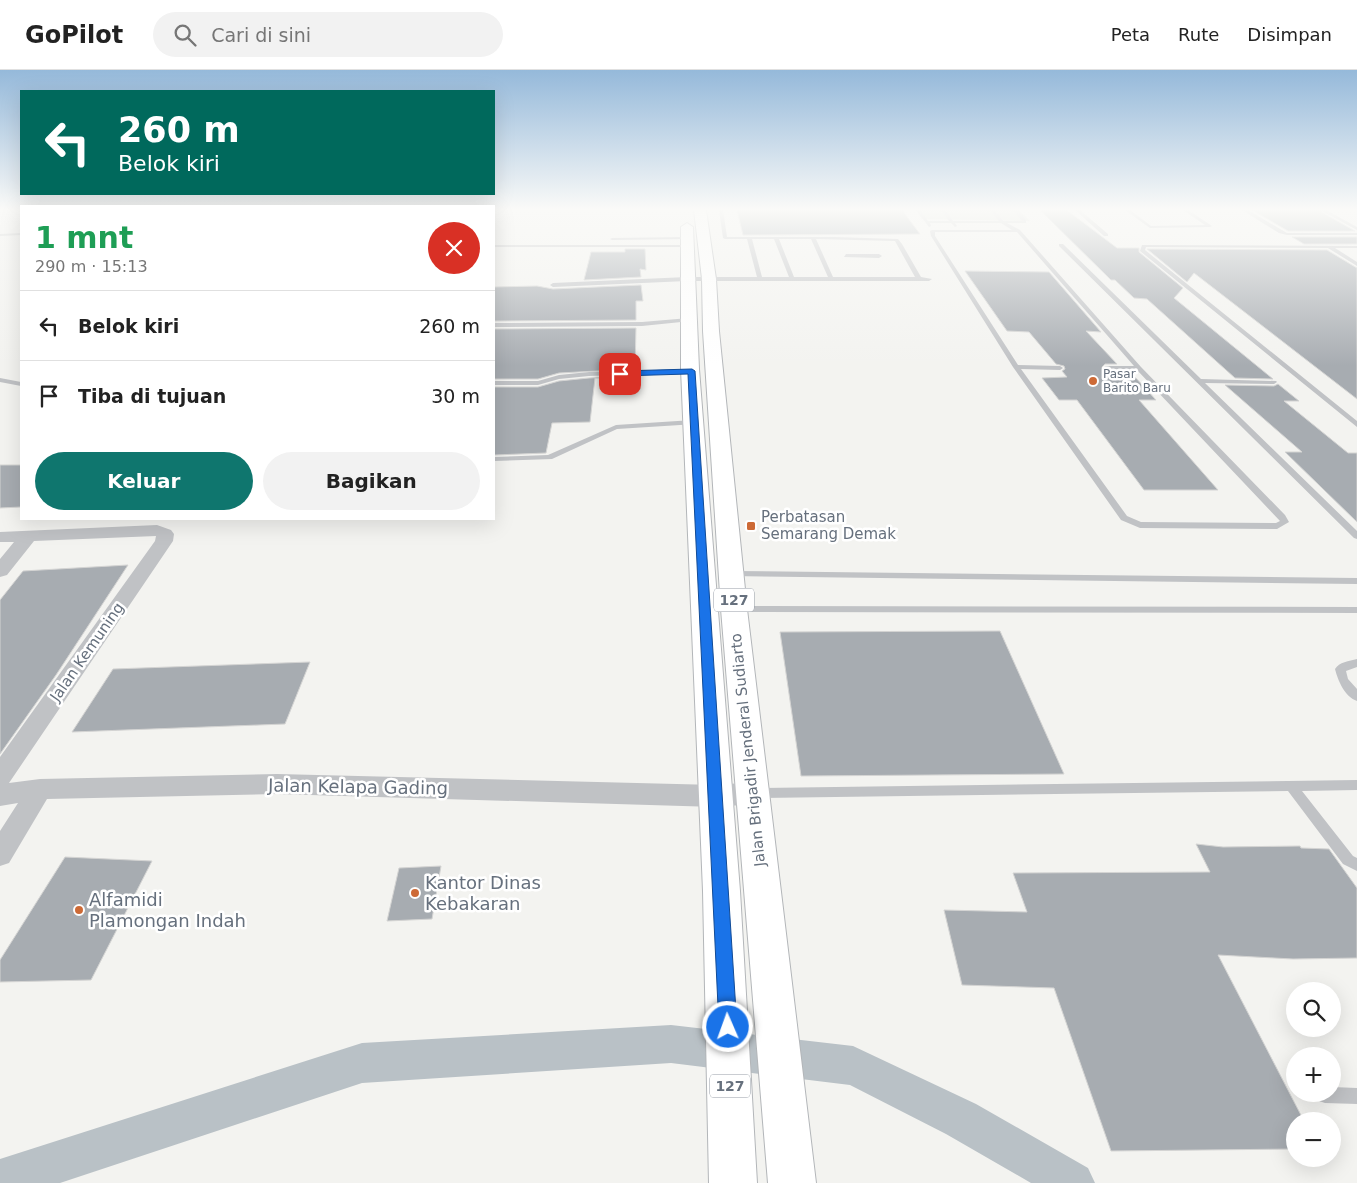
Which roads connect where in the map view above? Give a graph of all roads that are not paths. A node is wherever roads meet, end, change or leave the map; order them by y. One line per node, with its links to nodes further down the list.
1 (693, 262): 11 (main road, Jalan Brigadir Jenderal Sudiarto / 127)
2 (698, 262): 11 (main road, Jalan Brigadir Jenderal Sudiarto / 127)
3 (755, 262): 12 (lane)
4 (785, 262): 13 (lane)
5 (824, 262): 14 (lane)
6 (910, 262): 15 (lane)
7 (949, 262): 20 (lane)
8 (1045, 262): 23 (lane)
9 (1078, 262): 26 (lane)
10 (1157, 262): 31 (lane)
11 (698, 279): 12 (lane); 17 (lane); 18 (main road, Jalan Brigadir Jenderal Sudiarto / 127); 37 (main road, Jalan Brigadir Jenderal Sudiarto / 127)
12 (760, 279): 13 (lane)
13 (792, 279): 14 (lane)
14 (831, 279): 15 (lane)
15 (919, 279): 16 (lane)
16 (929, 279)
17 (553, 285)
18 (689, 320): 19 (lane); 24 (main road, Jalan Brigadir Jenderal Sudiarto / 127)
19 (495, 325)
20 (1016, 367): 21 (lane); 23 (lane)
21 (1060, 368)
22 (1106, 368): 23 (lane)
23 (1139, 368)
24 (692, 371): 28 (lane); 30 (main road, Jalan Brigadir Jenderal Sudiarto / 127)
25 (0, 380): 29 (lane)
26 (1200, 381): 27 (lane); 33 (lane)
27 (1274, 382)
28 (495, 383)
29 (20, 384)
30 (693, 422): 32 (lane); 49 (main road, Jalan Brigadir Jenderal Sudiarto / 127)
31 (1357, 425)
32 (495, 459)
33 (1357, 536)
34 (28, 537): 35 (street); 36 (street); 43 (street, Jalan Kemuning)
35 (0, 538)
36 (0, 571)
37 (732, 574): 38 (lane); 39 (main road, Jalan Brigadir Jenderal Sudiarto / 127)
38 (1357, 581)
39 (734, 609): 40 (lane); 47 (main road, Jalan Brigadir Jenderal Sudiarto / 127)
40 (1357, 610)
41 (1357, 663): 42 (lane)
42 (1357, 697)
43 (0, 776)
44 (1357, 785): 45 (lane)
45 (1292, 786): 47 (lane); 51 (lane)
46 (40, 789): 48 (street, Jalan Kelapa Gading); 49 (street, Jalan Kelapa Gading); 50 (street)
47 (754, 793): 49 (street, Jalan Kelapa Gading); 55 (main road, Jalan Brigadir Jenderal Sudiarto / 127)
48 (0, 795)
49 (716, 796): 54 (main road, Jalan Brigadir Jenderal Sudiarto / 127)
50 (0, 854)
51 (1357, 865)
52 (1341, 1096): 53 (lane)
53 (1357, 1096)
54 (733, 1183)
55 (792, 1183)

